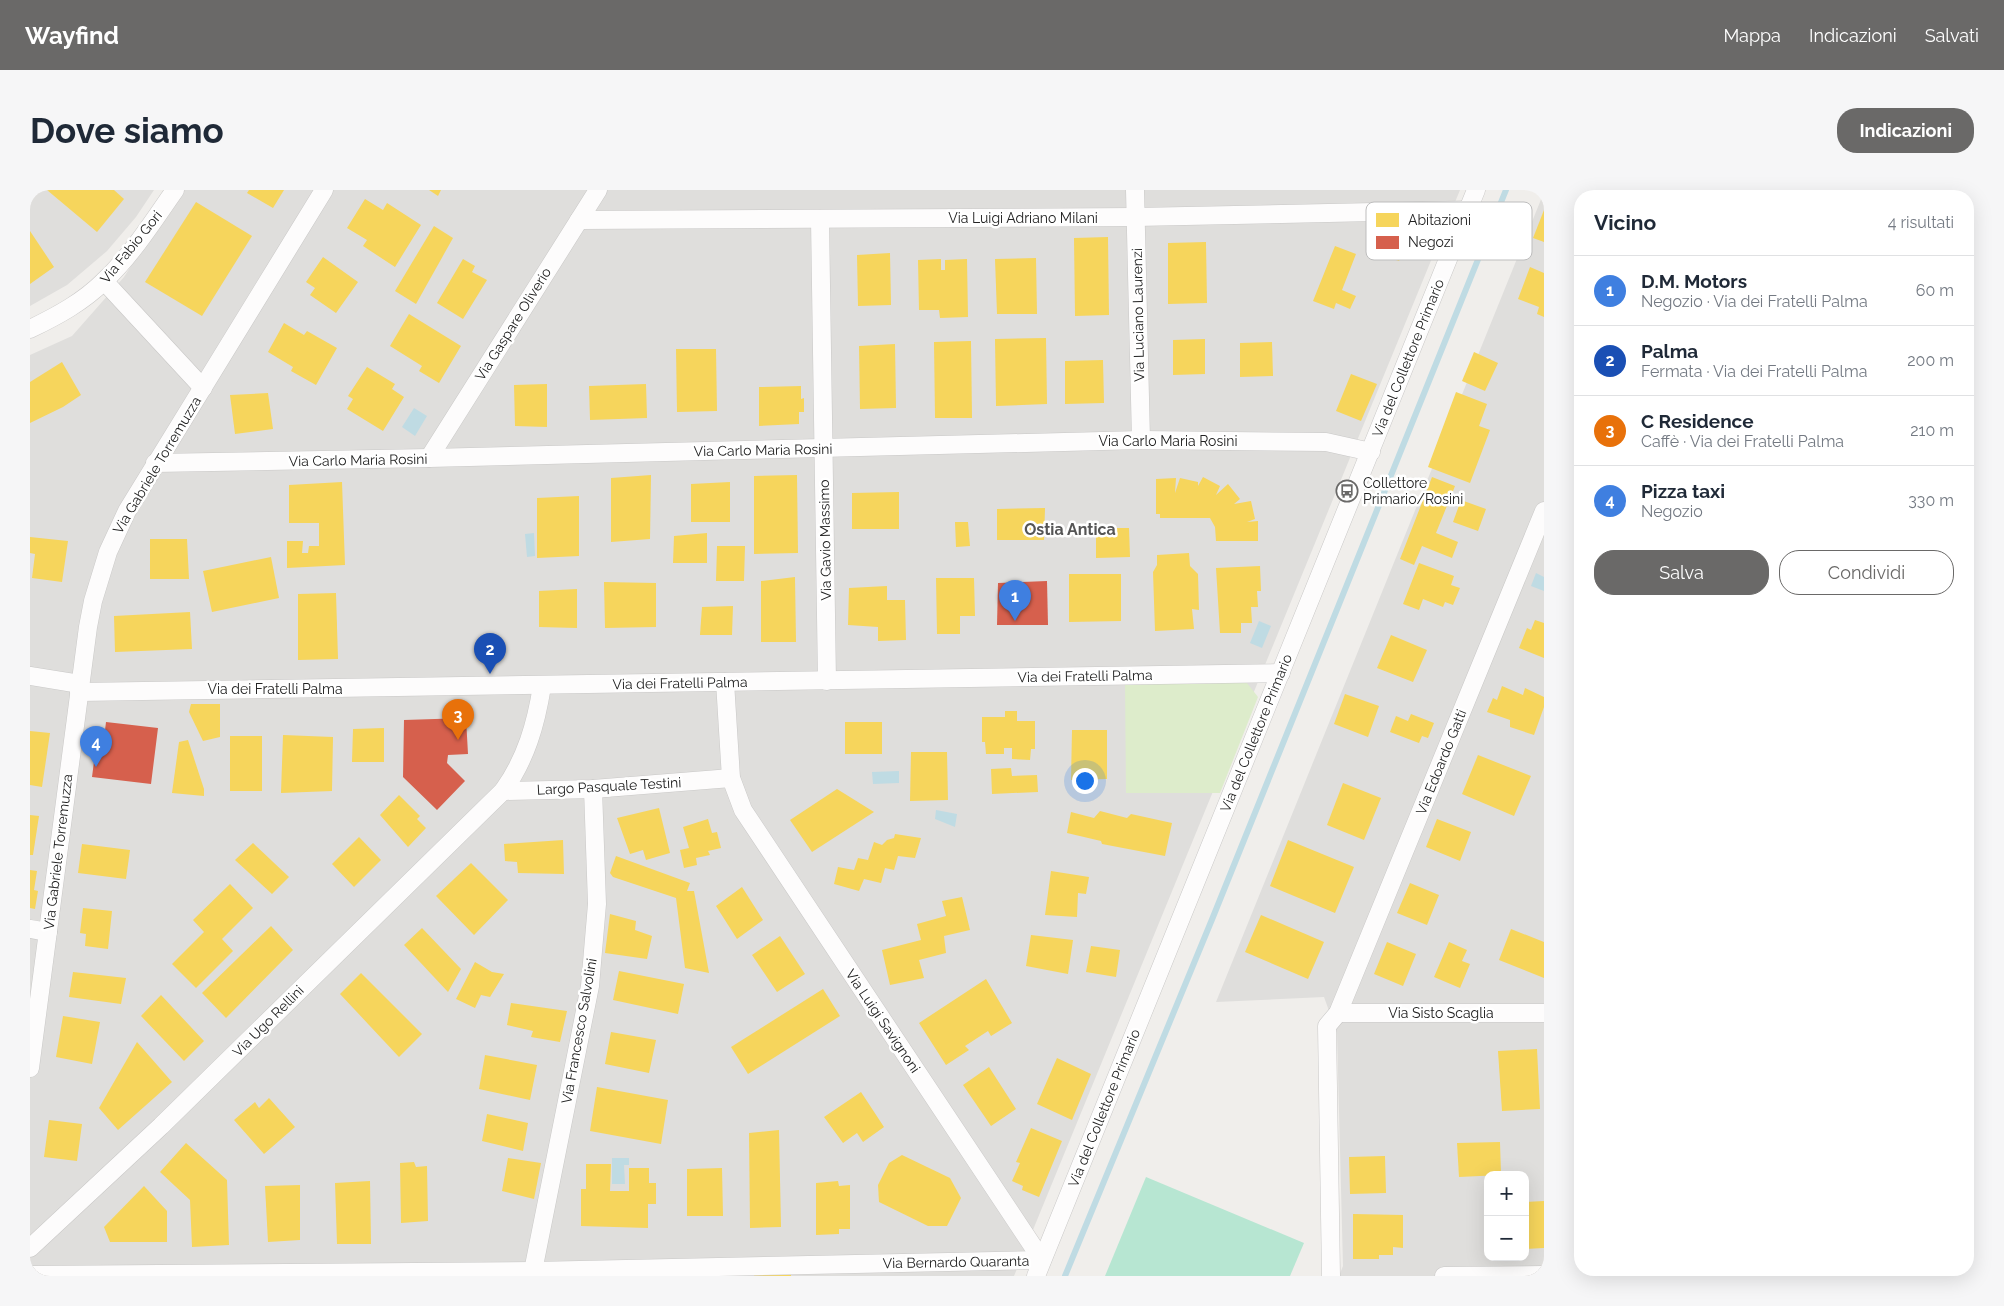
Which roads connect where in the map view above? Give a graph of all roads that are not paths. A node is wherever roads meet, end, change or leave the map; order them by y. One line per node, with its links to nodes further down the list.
1 (175, 190): 12 (street, Via Fabio Gori)
2 (324, 190): 14 (street, Via Gabriele Torremuzza)
3 (598, 190): 10 (street, Via Gaspare Oliverio)
4 (1135, 190): 8 (street, Via Luciano Laurenzi)
5 (1476, 190): 6 (street, Via del Collettore Primario)
6 (1471, 202)
7 (1366, 212): 8 (street, Via Luigi Adriano Milani)
8 (1136, 217): 9 (street, Via Luigi Adriano Milani); 15 (street, Via Luciano Laurenzi)
9 (820, 219): 10 (street, Via Luigi Adriano Milani); 16 (street, Via Gavio Massimo)
10 (579, 220): 18 (street, Via Gaspare Oliverio)
11 (1448, 260): 17 (street, Via del Collettore Primario)
12 (104, 281): 13 (street, Via Fabio Gori); 14 (street)
13 (30, 329)
14 (204, 388): 19 (street, Via Gabriele Torremuzza)
15 (1141, 440): 16 (street, Via Carlo Maria Rosini); 17 (street, Via Carlo Maria Rosini)
16 (824, 448): 18 (street, Via Carlo Maria Rosini); 23 (street, Via Gavio Massimo)
17 (1370, 452): 21 (street, Via del Collettore Primario)
18 (429, 458): 19 (street, Via Carlo Maria Rosini)
19 (155, 463): 26 (street, Via Gabriele Torremuzza)
20 (1544, 511): 32 (street, Via Edoardo Gatti)
21 (1281, 673): 23 (street, Via dei Fratelli Palma); 36 (street, Via del Collettore Primario)
22 (30, 676): 26 (street, Via dei Fratelli Palma)
23 (827, 681): 24 (street, Via dei Fratelli Palma)
24 (725, 682): 25 (street, Via dei Fratelli Palma); 27 (street)
25 (542, 686): 26 (street, Via dei Fratelli Palma); 29 (street)
26 (79, 688): 31 (street, Via Gabriele Torremuzza)
27 (732, 778): 28 (street, Largo Pasquale Testini); 36 (street, Via Luigi Savignoni)
28 (593, 789): 29 (street, Largo Pasquale Testini); 37 (street, Via Francesco Salvolini)
29 (503, 791): 35 (street, Via Ugo Rellini)
30 (30, 929): 31 (street)
31 (48, 932): 34 (street, Via Gabriele Torremuzza)
32 (1338, 1013): 33 (street, Via Sisto Scaglia); 40 (street, Via Edoardo Gatti)
33 (1544, 1013)
34 (30, 1068)
35 (30, 1248)
36 (1039, 1268): 37 (street, Via Bernardo Quaranta)
37 (533, 1270): 38 (street, Via Bernardo Quaranta)
38 (30, 1275)
39 (1544, 1275): 42 (street)
40 (1330, 1276)
41 (1444, 1276): 42 (street)
42 (1485, 1276)

